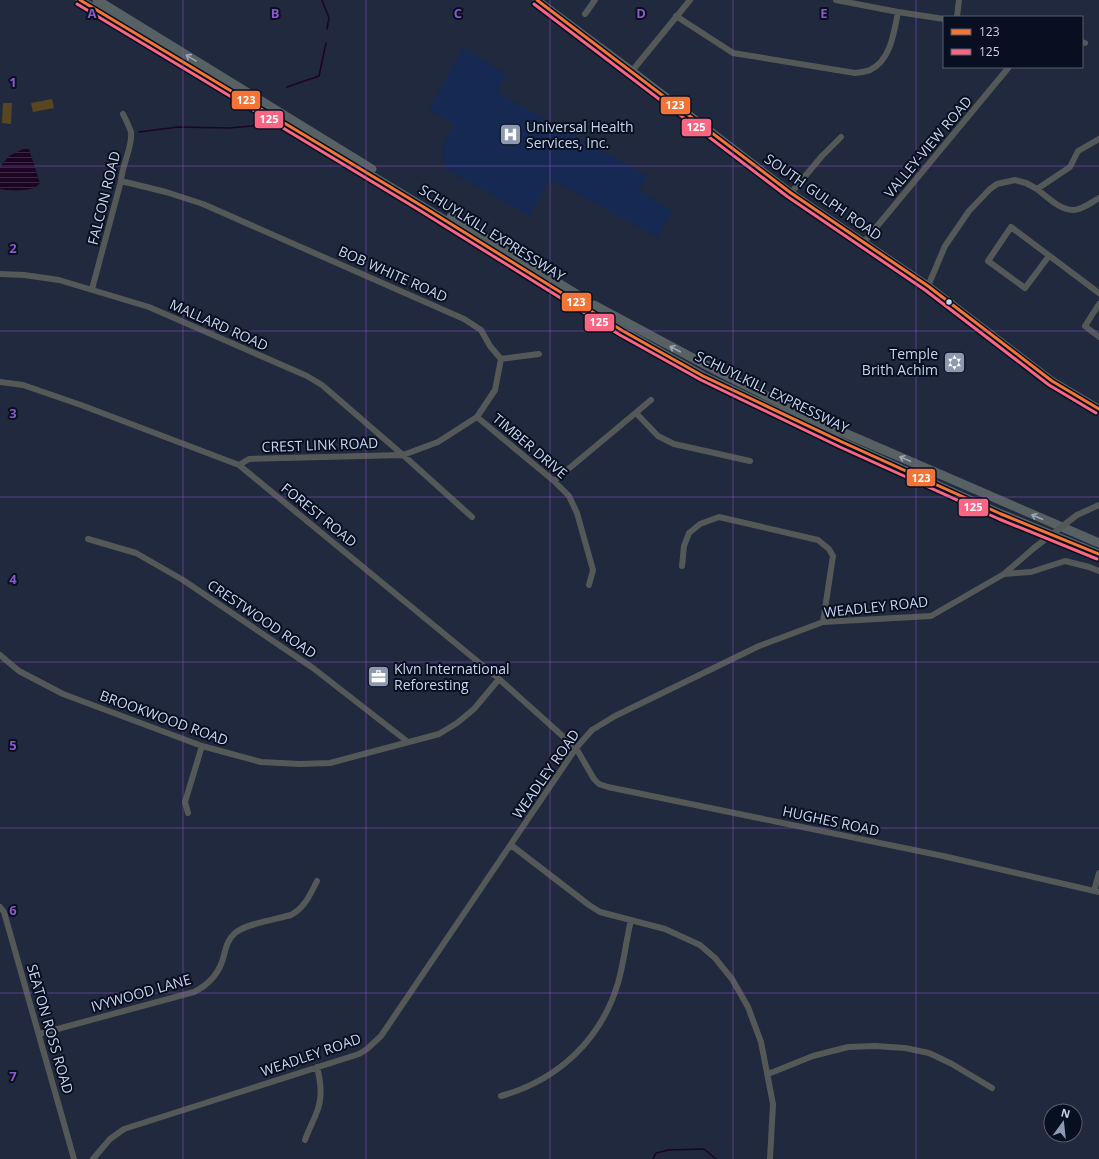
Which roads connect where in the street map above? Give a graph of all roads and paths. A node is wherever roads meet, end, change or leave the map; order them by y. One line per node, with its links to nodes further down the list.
1 (80, 0): 45 (highway, SCHUYLKILL EXPRESSWAY)
2 (97, 0): 44 (highway, SCHUYLKILL EXPRESSWAY, one-way to 2)
3 (537, 0): 14 (main road, SOUTH GULPH ROAD)
4 (595, 0): 9 (street)
5 (690, 0): 10 (street)
6 (836, 0): 8 (street)
7 (959, 0): 11 (street)
8 (898, 12): 10 (street); 12 (street)
9 (585, 14)
10 (676, 16): 14 (street)
11 (957, 16)
12 (943, 19)
13 (1009, 68): 22 (street, VALLEY-VIEW ROAD)
14 (632, 71): 20 (main road, SOUTH GULPH ROAD)
15 (124, 114): 18 (street, FALCON ROAD)
16 (841, 137): 20 (street)
17 (1099, 138): 19 (street)
18 (121, 181): 26 (street, FALCON ROAD); 31 (street, BOB WHITE ROAD)
19 (1037, 189): 21 (street); 25 (street)
20 (791, 193): 22 (main road, SOUTH GULPH ROAD)
21 (1099, 198)
22 (864, 242): 25 (main road, SOUTH GULPH ROAD)
23 (1049, 256): 23 (street); 27 (street)
24 (0, 274): 26 (street, MALLARD ROAD)
25 (928, 286): 34 (main road, SOUTH GULPH ROAD)
26 (92, 289): 37 (street, MALLARD ROAD)
27 (1099, 293)
28 (1099, 304): 29 (street)
29 (1099, 337)
30 (539, 354): 31 (street)
31 (501, 359): 36 (street)
32 (0, 382): 39 (street, FOREST ROAD)
33 (651, 400): 35 (street)
34 (1099, 409)
35 (636, 413): 38 (street); 40 (street)
36 (477, 418): 37 (street); 40 (street, TIMBER DRIVE)
37 (403, 455): 39 (street, CREST LINK ROAD); 42 (street, MALLARD ROAD)
38 (750, 461)
39 (239, 465): 52 (street, FOREST ROAD)
40 (554, 480): 49 (street, TIMBER DRIVE)
41 (1099, 505): 48 (street, WEADLEY ROAD, bridge)
42 (472, 517)
43 (88, 539): 53 (street, CRESTWOOD ROAD)
44 (1099, 543)
45 (1099, 554)
46 (682, 566): 50 (street)
47 (1099, 571): 48 (street)
48 (1004, 574): 50 (street, WEADLEY ROAD)
49 (589, 585)
50 (823, 622): 55 (street, WEADLEY ROAD)
51 (0, 655): 54 (street, BROOKWOOD ROAD)
52 (499, 679): 53 (street, BROOKWOOD ROAD); 55 (street, FOREST ROAD)
53 (408, 742): 54 (street, BROOKWOOD ROAD)
54 (202, 746): 56 (street)
55 (576, 748): 57 (street, WEADLEY ROAD); 60 (street, HUGHES ROAD)
56 (188, 813)
57 (511, 845): 62 (street); 64 (street, WEADLEY ROAD)
58 (1099, 873): 60 (street)
59 (317, 881): 63 (street, IVYWOOD LANE)
60 (1097, 891)
61 (0, 906): 63 (street, SEATON ROSS ROAD)
62 (631, 920): 65 (street); 67 (street)
63 (39, 1034): 70 (street, SEATON ROSS ROAD)
64 (317, 1067): 68 (street); 71 (street, WEADLEY ROAD)
65 (768, 1074): 66 (street); 69 (street)
66 (992, 1088)
67 (501, 1096)
68 (305, 1140)
69 (771, 1156)
70 (74, 1159)
71 (93, 1159)

